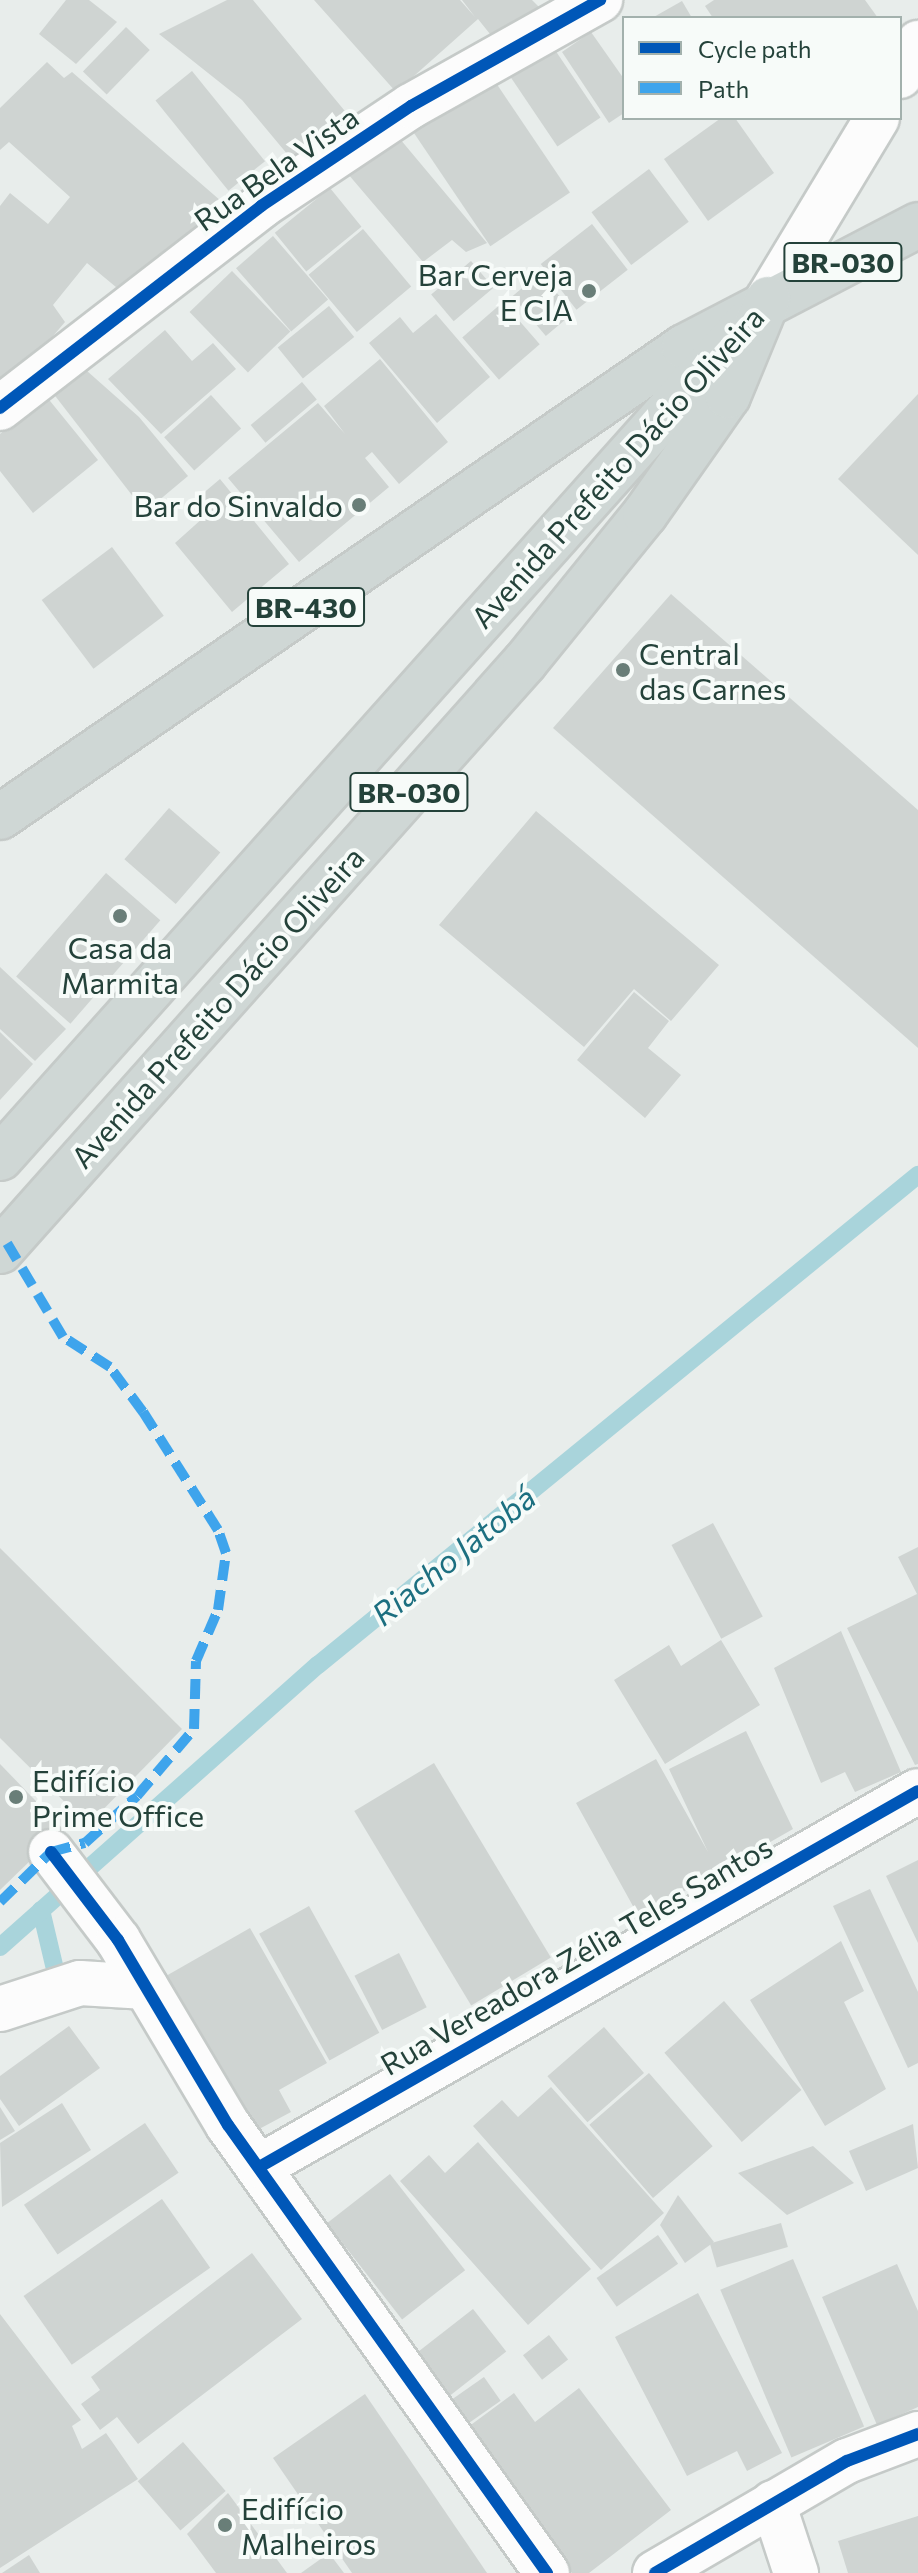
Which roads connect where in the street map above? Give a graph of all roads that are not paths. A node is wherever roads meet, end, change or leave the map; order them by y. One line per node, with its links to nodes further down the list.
1 (600, 0): 7 (street, Rua Bela Vista)
2 (918, 43): 3 (street)
3 (902, 72)
4 (876, 120): 6 (street)
5 (918, 225): 6 (main road, BR-030)
6 (768, 299): 8 (main road, BR-430); 9 (main road, Avenida Prefeito Dácio Oliveira / BR-030); 10 (main road, Avenida Prefeito Dácio Oliveira / BR-030)
7 (0, 408)
8 (0, 817)
9 (0, 1158)
10 (0, 1251)
11 (918, 1791): 15 (street, Rua Vereadora Zélia Teles Santos)
12 (51, 1852): 13 (street)
13 (146, 1987): 14 (street); 15 (street)
14 (0, 2009)
15 (261, 2166): 18 (street)
16 (918, 2434): 17 (street)
17 (773, 2503): 19 (street); 20 (street)
18 (547, 2573)
19 (655, 2573)
20 (796, 2573)

